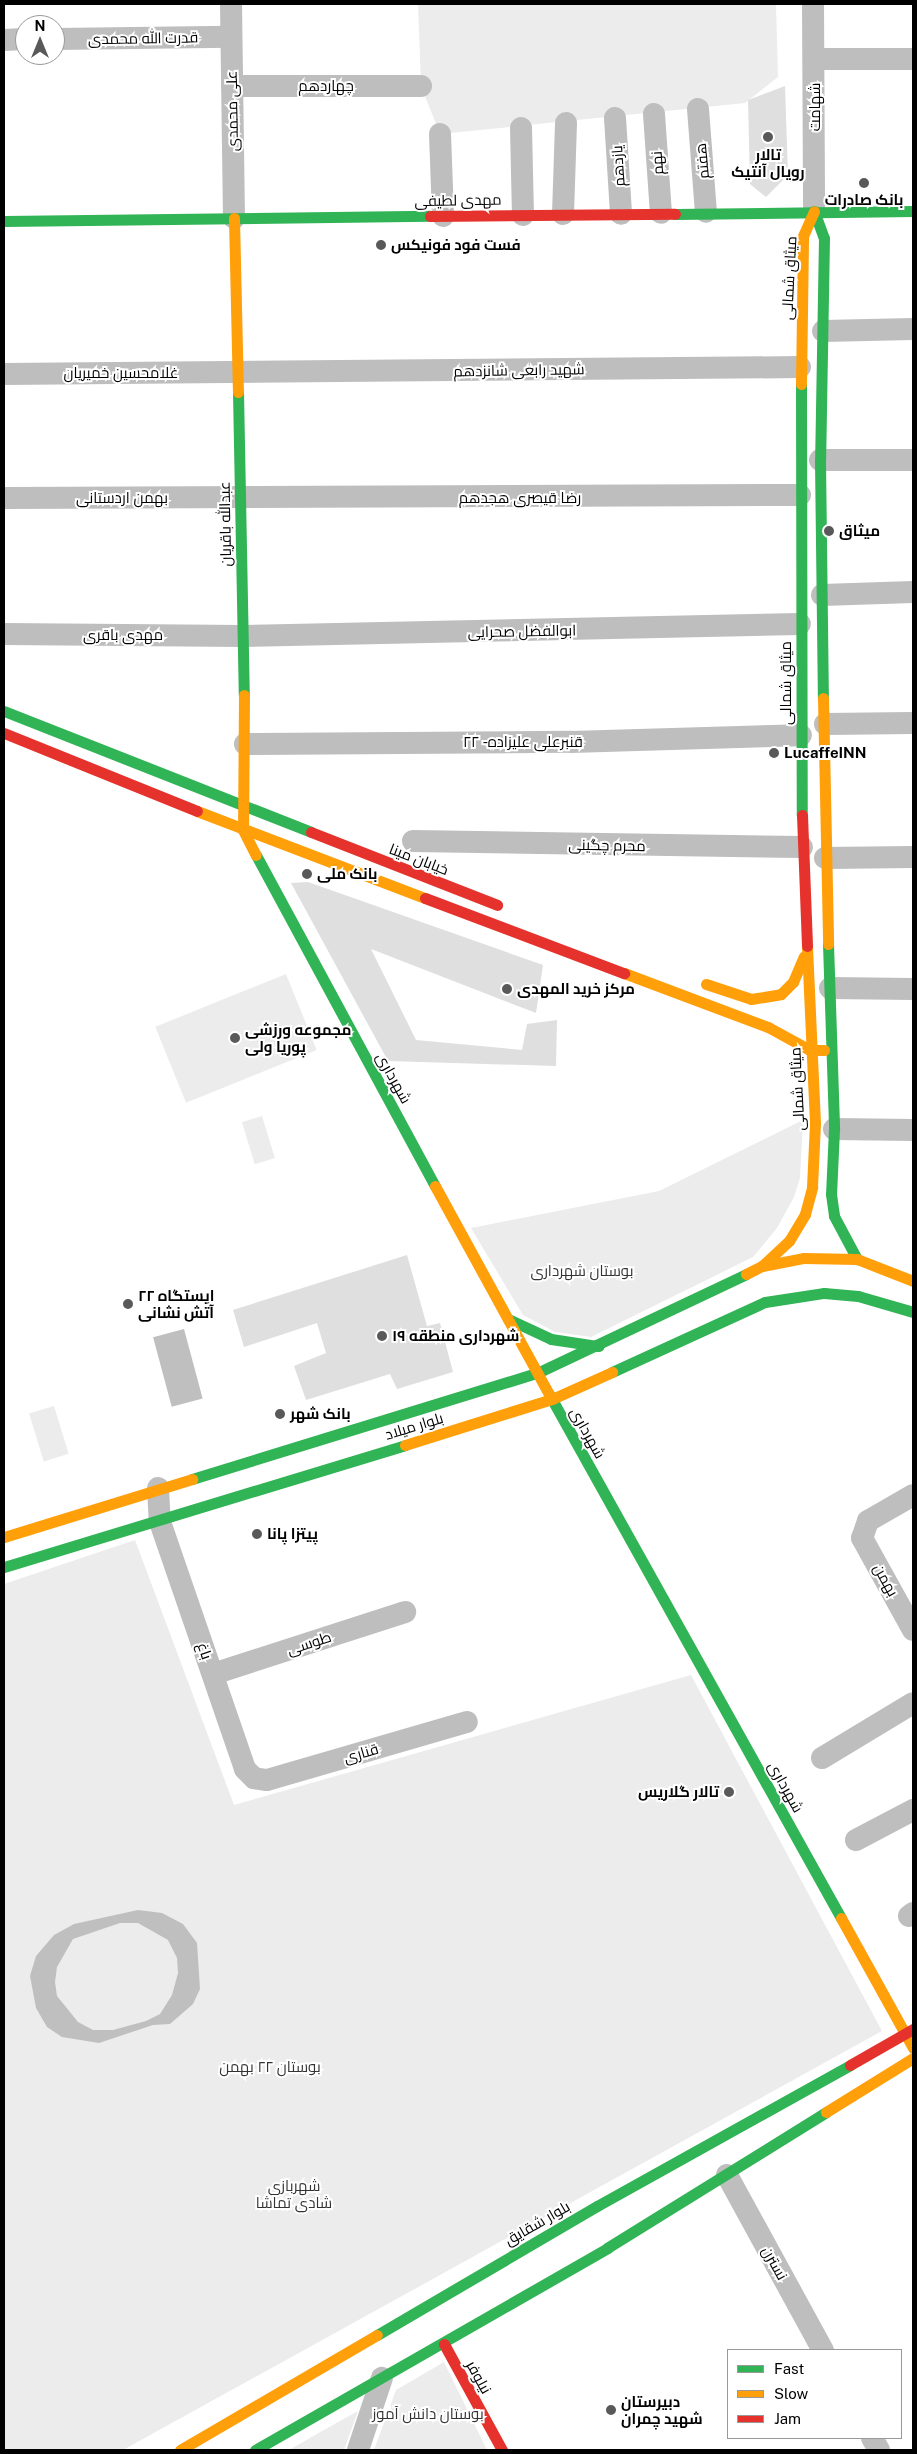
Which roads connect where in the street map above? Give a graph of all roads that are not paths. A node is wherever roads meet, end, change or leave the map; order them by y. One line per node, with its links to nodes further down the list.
1 (231, 4): 3 (street, علی محمدی)
2 (813, 4): 6 (street, شهامت)
3 (231, 37): 4 (street, قدرت الله محمدی); 7 (street, علی محمدی)
4 (65, 39)
5 (913, 58): 6 (street)
6 (815, 59): 15 (street, شهامت)
7 (232, 86): 8 (street, چهاردهم); 23 (street, علی محمدی)
8 (421, 86)
9 (698, 109): 17 (street, هفتم)
10 (654, 114): 18 (street, نهم)
11 (615, 118): 20 (street, یازدهم)
12 (566, 123): 19 (street)
13 (520, 128): 21 (street)
14 (440, 134): 22 (street)
15 (814, 211): 16 (main road, مهدی لطیفی); 17 (main road, مهدی لطیفی); 26 (main road, میثاق شمالی); 27 (main road, میثاق شمالی)
16 (913, 211)
17 (706, 212): 18 (main road, مهدی لطیفی)
18 (661, 213): 20 (main road, مهدی لطیفی)
19 (563, 214): 20 (main road, مهدی لطیفی); 21 (main road, مهدی لطیفی)
20 (621, 214)
21 (523, 215): 22 (main road, مهدی لطیفی)
22 (443, 216): 23 (main road, مهدی لطیفی)
23 (234, 218): 24 (main road, مهدی لطیفی); 28 (main road, عبدالله باقریان)
24 (4, 221)
25 (913, 329): 26 (street)
26 (823, 331): 30 (main road, میثاق شمالی)
27 (800, 367): 28 (street, شهید رابعی شانزدهم); 32 (main road, میثاق شمالی)
28 (237, 373): 29 (street, غلامحسین خمیریان); 34 (main road, عبدالله باقریان)
29 (4, 374)
30 (820, 460): 31 (street); 36 (main road, میثاق شمالی)
31 (913, 460)
32 (800, 495): 34 (street, رضا قیصری هجدهم); 37 (main road, میثاق شمالی)
33 (4, 498): 34 (street, بهمن اردستانی)
34 (240, 499): 39 (main road, عبدالله باقریان)
35 (913, 592): 36 (street)
36 (822, 595): 42 (main road, میثاق شمالی)
37 (800, 624): 39 (street, ابوالفضل صحرایی); 44 (main road, میثاق شمالی)
38 (4, 634): 39 (street, مهدی باقری)
39 (243, 636): 45 (main road, عبدالله باقریان)
40 (4, 711): 46 (main road, خیابان مینا)
41 (913, 722): 42 (street)
42 (825, 724): 51 (main road, میثاق شمالی)
43 (4, 733): 47 (main road)
44 (801, 735): 45 (street, قنبرعلی علیزاده - ۲۲); 49 (main road, میثاق شمالی)
45 (245, 744): 46 (main road, عبدالله باقریان)
46 (243, 807): 47 (main road, عبدالله باقریان); 52 (main road, خیابان مینا)
47 (243, 830): 57 (main road); 67 (main road, شهرداری)
48 (413, 841): 49 (street, محرم چگینی)
49 (802, 846): 53 (main road, میثاق شمالی)
50 (913, 857): 51 (street)
51 (825, 858): 55 (main road, میثاق شمالی)
52 (509, 910)
53 (806, 952): 54 (main road); 57 (main road, میثاق شمالی)
54 (690, 978)
55 (830, 988): 56 (street); 58 (main road, میثاق شمالی)
56 (913, 988)
57 (810, 1050): 58 (main road); 62 (main road, میثاق شمالی)
58 (832, 1050): 59 (main road, میثاق شمالی)
59 (834, 1129): 60 (street); 61 (main road, میثاق شمالی)
60 (913, 1130)
61 (857, 1259): 62 (main road); 63 (main road)
62 (762, 1266): 68 (main road, بلوار میلاد)
63 (889, 1270): 64 (street); 65 (main road)
64 (913, 1270)
65 (913, 1281)
66 (913, 1312): 70 (main road, بلوار میلاد)
67 (508, 1319): 68 (main road); 69 (main road, شهرداری)
68 (598, 1346): 69 (main road, بلوار میلاد)
69 (537, 1373): 70 (main road, شهرداری); 71 (main road, بلوار میلاد)
70 (552, 1399): 73 (main road, بلوار میلاد); 86 (main road, شهرداری)
71 (158, 1488): 73 (street, باغ); 74 (main road, بلوار میلاد)
72 (913, 1496): 76 (street, بهمن)
73 (160, 1522): 75 (main road, بلوار میلاد); 79 (street, باغ)
74 (4, 1537)
75 (4, 1567)
76 (907, 1603): 78 (street, بهمن)
77 (405, 1612): 79 (street, طوسی)
78 (913, 1630)
79 (213, 1674): 83 (street, باغ)
80 (913, 1703): 82 (street)
81 (468, 1722): 83 (street, قناری)
82 (822, 1758)
83 (254, 1778)
84 (913, 1810): 85 (street)
85 (856, 1840)
86 (909, 2031): 87 (main road, شهرداری); 89 (main road, بلوار شقایق)
87 (913, 2048)
88 (913, 2058): 90 (main road)
89 (665, 2170): 91 (main road); 93 (main road, بلوار شقایق)
90 (727, 2175): 95 (main road); 99 (street, نسترن)
91 (653, 2188)
92 (662, 2204): 95 (main road)
93 (597, 2206): 94 (main road); 101 (main road, بلوار شقایق)
94 (620, 2206)
95 (676, 2206): 97 (main road)
96 (625, 2222): 97 (main road)
97 (607, 2248): 98 (main road)
98 (444, 2344): 100 (main road); 104 (main road, نیلوفر)
99 (823, 2349)
100 (382, 2378): 102 (main road); 103 (street)
101 (180, 2450)
102 (255, 2450)
103 (358, 2450)
104 (502, 2450)

